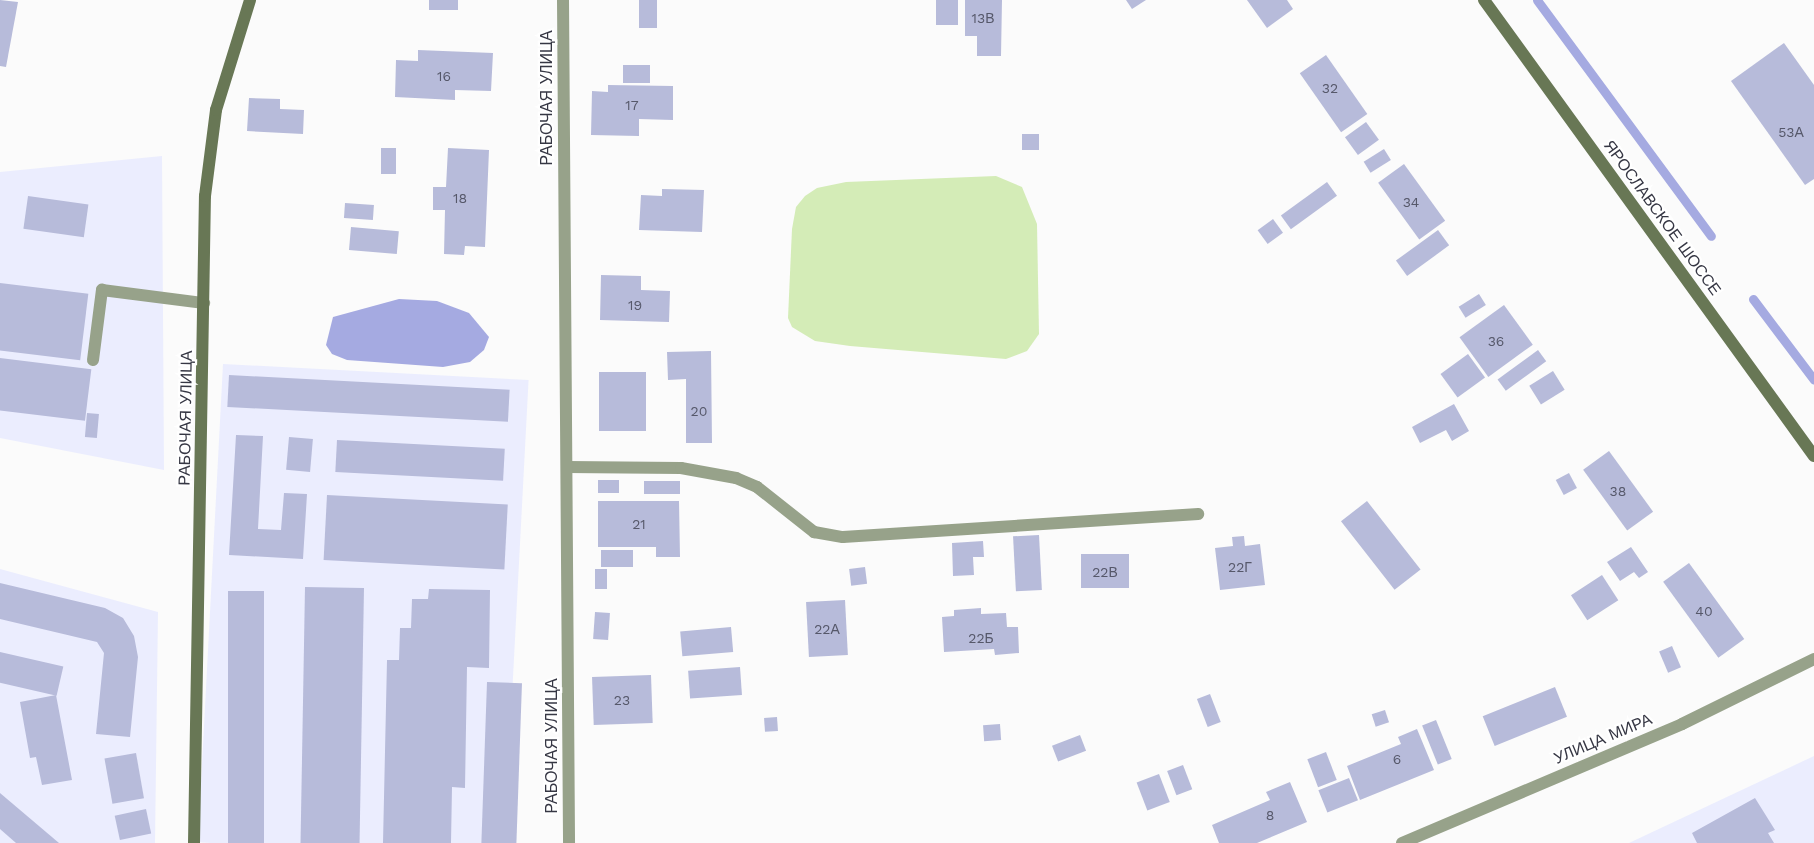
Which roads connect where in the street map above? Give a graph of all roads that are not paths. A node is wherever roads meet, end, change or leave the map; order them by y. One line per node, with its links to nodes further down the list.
1 (250, 0): 4 (street, РАБОЧАЯ УЛИЦА)
2 (563, 0): 7 (street, РАБОЧАЯ УЛИЦА)
3 (1484, 0): 6 (street, ЯРОСЛАВСКОЕ ШОССЕ)
4 (204, 303): 5 (street); 10 (street, РАБОЧАЯ УЛИЦА)
5 (93, 360)
6 (1814, 456)
7 (567, 467): 8 (street); 11 (street, РАБОЧАЯ УЛИЦА)
8 (1198, 514)
9 (1814, 659): 12 (street, УЛИЦА МИРА)
10 (194, 843)
11 (569, 843)
12 (1402, 843)

